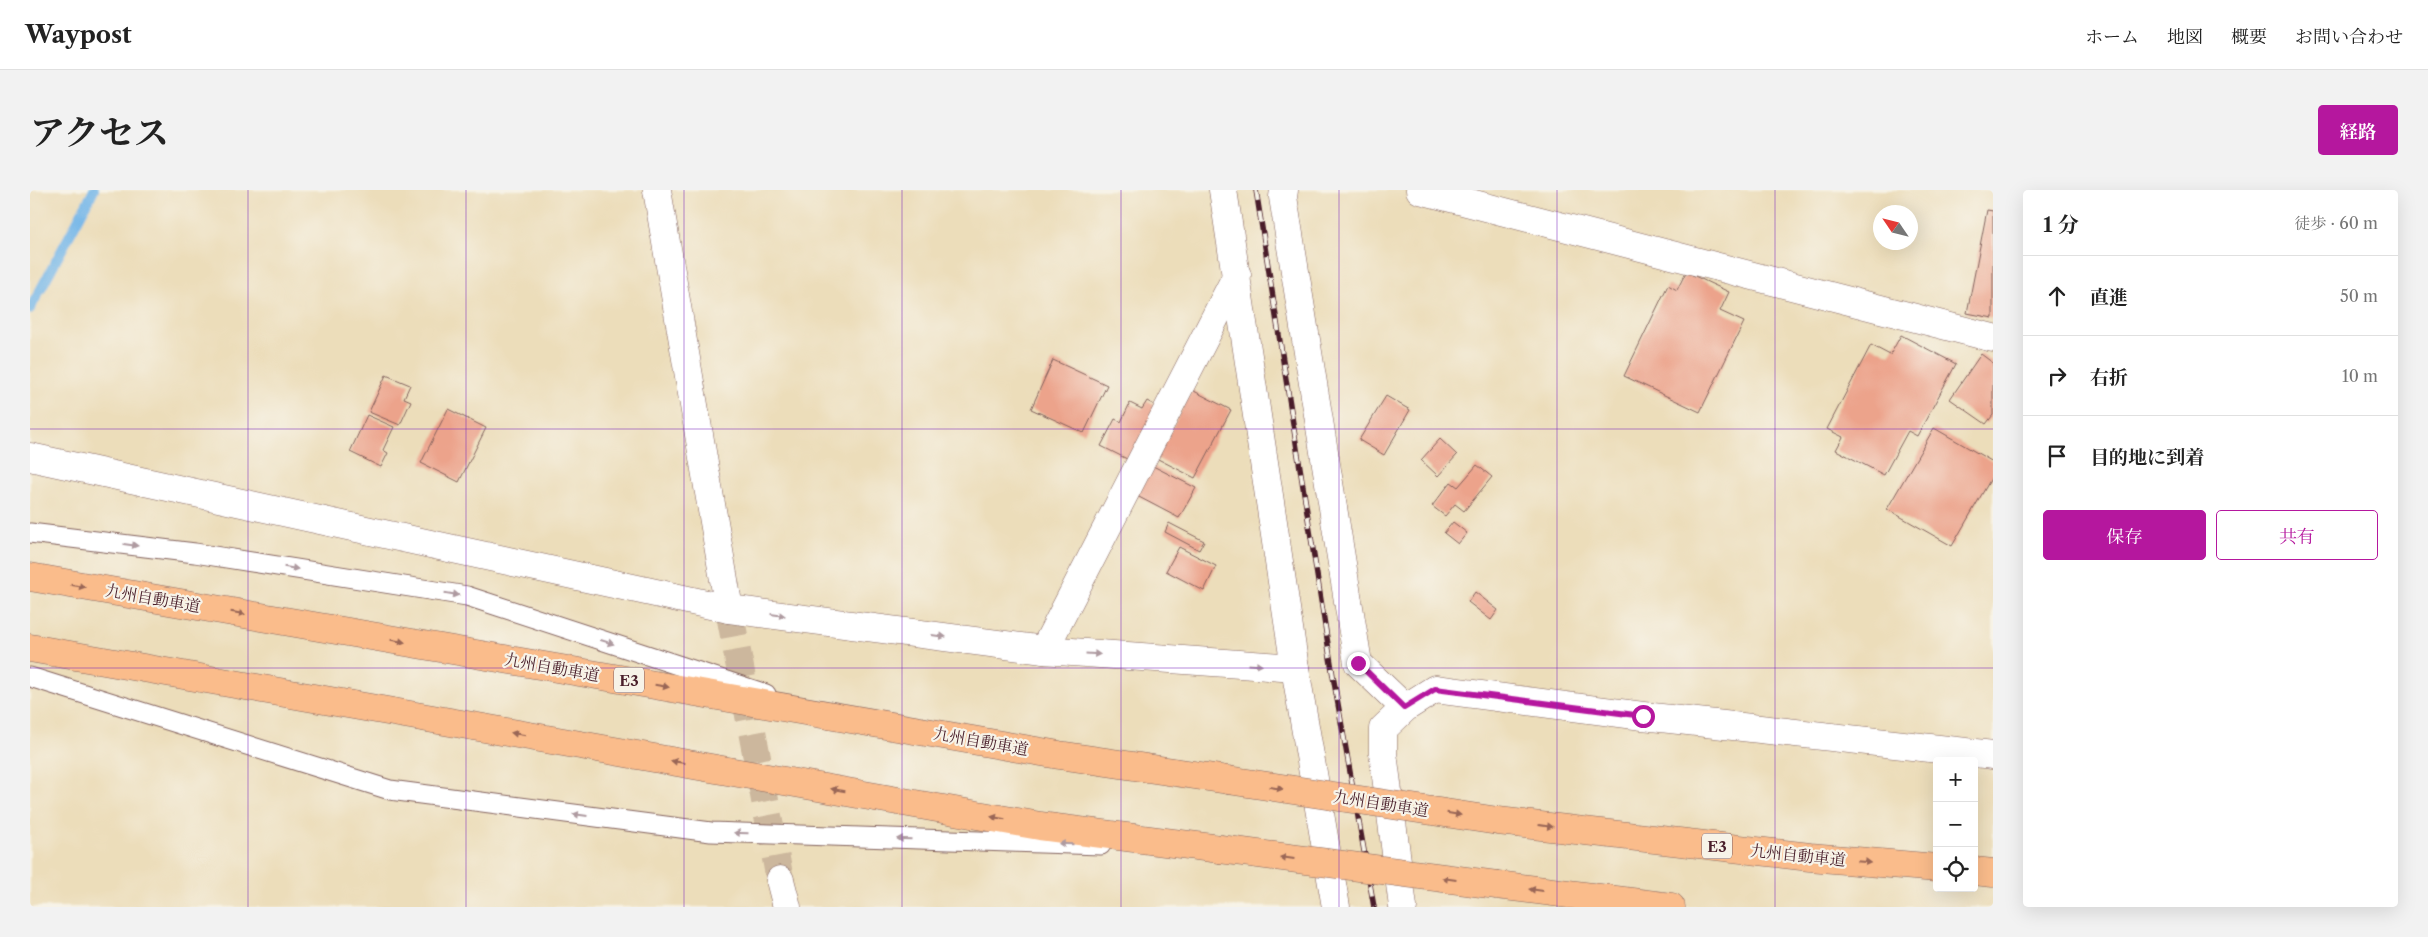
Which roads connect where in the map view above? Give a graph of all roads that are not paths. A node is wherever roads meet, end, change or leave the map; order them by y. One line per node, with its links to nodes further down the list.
1 (657, 190): 10 (street)
2 (1223, 190): 5 (street)
3 (1284, 190): 15 (street)
4 (1420, 190): 6 (street)
5 (1237, 275): 12 (street); 13 (street)
6 (1993, 338)
7 (30, 457): 10 (street)
8 (30, 533): 16 (lane, one-way to 16)
9 (30, 577): 16 (highway, 九州自動車道 / E3, one-way to 16)
10 (730, 609): 12 (street, one-way to 12)
11 (30, 648): 18 (highway, one-way to 11)
12 (1044, 650): 13 (street, one-way to 13)
13 (1295, 668): 24 (street)
14 (30, 677): 18 (lane, one-way to 14)
15 (1404, 708): 17 (street); 25 (street)
16 (830, 715): 19 (highway, 九州自動車道 / E3, one-way to 19, bridge)
17 (1993, 755)
18 (1220, 849): 26 (highway, one-way to 18, bridge)
19 (1933, 868)
20 (1978, 871): 21 (highway)
21 (1993, 873)
22 (780, 880): 23 (street)
23 (787, 907)
24 (1336, 907)
25 (1403, 907)
26 (1671, 907)

